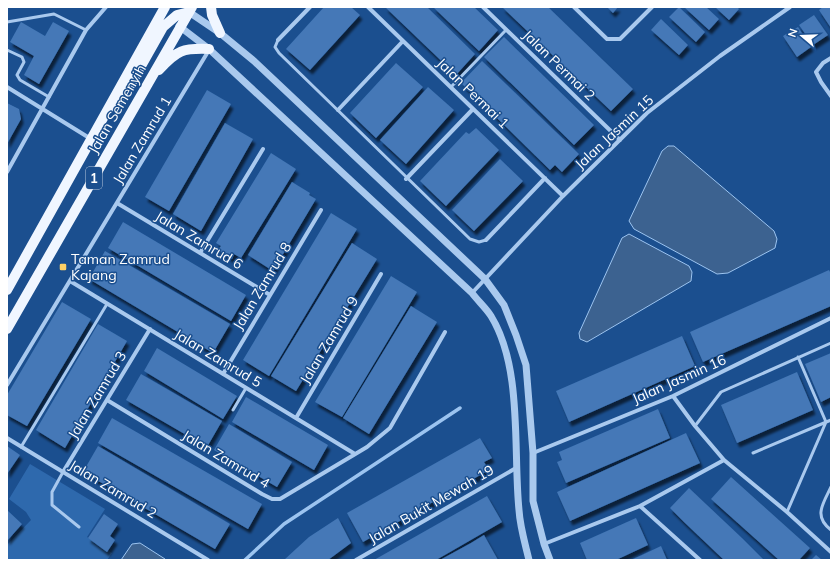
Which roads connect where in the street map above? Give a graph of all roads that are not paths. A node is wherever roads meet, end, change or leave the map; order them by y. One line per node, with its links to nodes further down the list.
1 (106, 7): 14 (street)
2 (165, 7): 30 (main road, Jalan Semenyih / 1)
3 (211, 7): 16 (main road)
4 (310, 7): 17 (street)
5 (368, 7): 18 (street, Jalan Permai 1)
6 (483, 7): 15 (street, Jalan Permai 2)
7 (574, 7): 8 (street)
8 (652, 7)
9 (790, 7): 32 (street, Jalan Jasmin 15)
10 (190, 9): 11 (main road); 13 (main road, Jalan Semenyih / 1); 16 (street)
11 (177, 11): 13 (main road); 30 (main road)
12 (7, 22): 14 (lane)
13 (179, 26): 19 (street); 22 (main road, Jalan Semenyih / 1)
14 (86, 30): 26 (street)
15 (506, 30): 24 (lane); 32 (street, Jalan Permai 2)
16 (220, 33): 43 (street)
17 (278, 40): 29 (lane)
18 (403, 41): 24 (street, Jalan Permai 1); 29 (street)
19 (209, 49): 22 (main road); 38 (street, Jalan Zamrud 1); 46 (street)
20 (7, 50): 26 (lane)
21 (831, 58): 25 (street)
22 (150, 80): 50 (main road, Jalan Semenyih / 1)
23 (7, 87): 27 (street)
24 (451, 87): 28 (street, Jalan Permai 1)
25 (831, 96)
26 (49, 97): 27 (street)
27 (42, 109): 31 (street); 34 (street)
28 (473, 109): 35 (street, Jalan Permai 1); 36 (street)
29 (338, 110): 36 (lane)
30 (107, 111): 31 (main road, Jalan Semenyih / 1)
31 (92, 139): 45 (main road, Jalan Semenyih / 1)
32 (620, 140): 37 (street, Jalan Jasmin 15)
33 (263, 149): 41 (street)
34 (7, 172)
35 (545, 178): 37 (street, Jalan Permai 1); 40 (street)
36 (406, 179): 40 (lane)
37 (563, 196): 43 (street, Jalan Jasmin 15)
38 (117, 203): 41 (street, Jalan Zamrud 6); 44 (street, Jalan Zamrud 1)
39 (321, 210): 47 (street, Jalan Zamrud 8)
40 (486, 240)
41 (200, 253): 47 (street, Jalan Zamrud 6)
42 (381, 274): 61 (street, Jalan Zamrud 9)
43 (485, 279): 46 (street, Jalan Jasmin 15); 67 (street)
44 (70, 281): 48 (street, Jalan Zamrud 5); 56 (street, Jalan Zamrud 1)
45 (7, 290)
46 (472, 293): 71 (street)
47 (270, 295): 55 (street, Jalan Zamrud 8)
48 (107, 304): 51 (street, Jalan Zamrud 5); 66 (lane)
49 (831, 318): 58 (street, Jalan Jasmin 16)
50 (7, 329)
51 (150, 329): 55 (street, Jalan Zamrud 5); 59 (street, Jalan Zamrud 3)
52 (445, 332): 69 (street, Jalan Zamrud 4)
53 (831, 343): 54 (lane)
54 (798, 357): 63 (lane); 64 (lane)
55 (223, 374): 57 (street, Jalan Zamrud 5)
56 (7, 385)
57 (246, 388): 60 (lane); 61 (street, Jalan Zamrud 5)
58 (673, 396): 64 (street); 67 (street, Jalan Jasmin 16)
59 (107, 400): 69 (street, Jalan Zamrud 4); 72 (street, Jalan Zamrud 3)
60 (232, 410)
61 (296, 418): 69 (street, Jalan Zamrud 5)
62 (831, 420): 63 (lane)
63 (826, 422): 68 (lane); 75 (lane)
64 (695, 426): 70 (street)
65 (7, 438): 66 (street, Jalan Zamrud 2)
66 (21, 446): 72 (street, Jalan Zamrud 2)
67 (533, 453): 78 (street)
68 (753, 453)
69 (355, 454)
70 (724, 460): 74 (street); 75 (street)
71 (516, 468): 81 (street, Jalan Bukit Mewah 19); 82 (street)
72 (63, 472): 76 (lane); 80 (street, Jalan Zamrud 2)
73 (831, 487): 77 (lane)
74 (640, 506): 78 (street); 84 (street)
75 (787, 512): 79 (street)
76 (79, 528)
77 (831, 530)
78 (544, 544): 83 (street)
79 (831, 552)
80 (208, 560)
81 (356, 560)
82 (529, 560)
83 (550, 560)
84 (700, 560)

